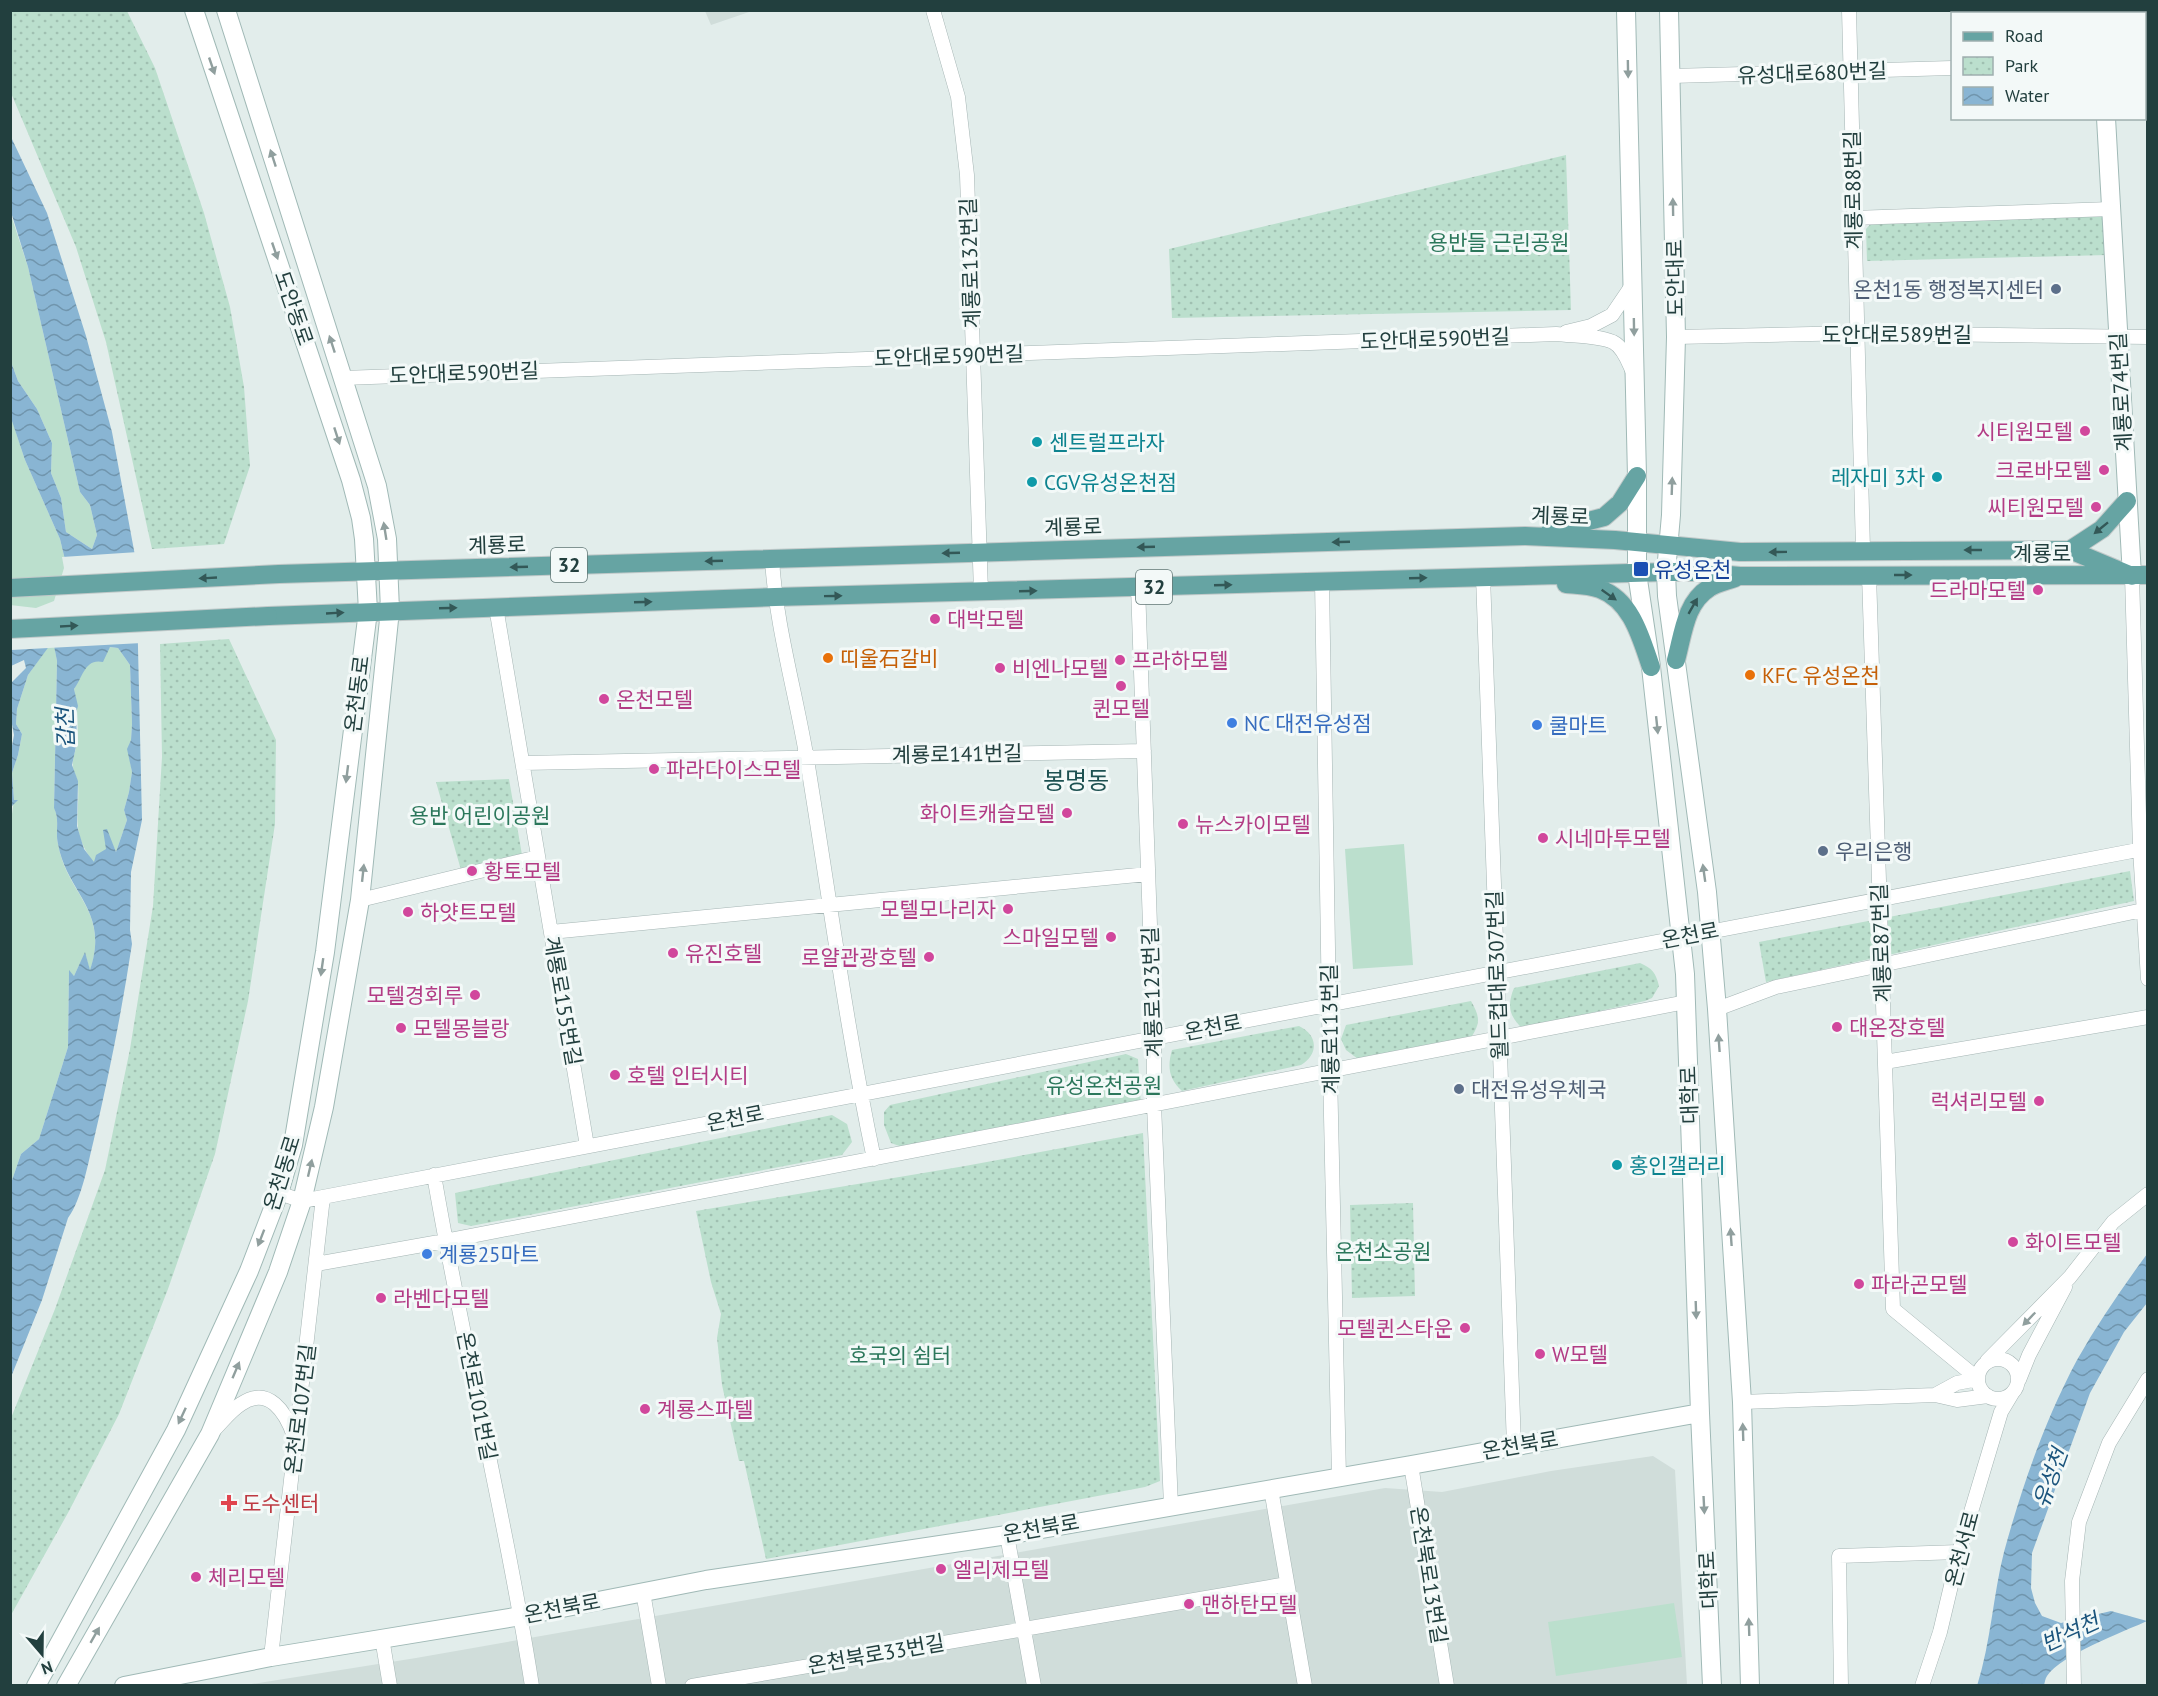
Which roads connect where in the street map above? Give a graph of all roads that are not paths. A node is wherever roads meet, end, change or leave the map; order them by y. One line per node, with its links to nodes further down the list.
1 (194, 10): 32 (main road, 도안동로, one-way to 32)
2 (933, 10): 19 (street, 계룡로132번길)
3 (1626, 10): 13 (main road, 도안대로, one-way to 13)
4 (1669, 10): 9 (main road, 도안대로)
5 (1849, 10): 8 (street, 계룡로88번길)
6 (228, 14): 21 (main road, 도안동로, one-way to 6)
7 (1951, 69): 8 (street, 유성대로680번길)
8 (1850, 71): 9 (street, 유성대로680번길); 12 (street, 계룡로88번길)
9 (1671, 76): 16 (main road, 도안대로, one-way to 9)
10 (2106, 120): 11 (main road, 계룡로74번길)
11 (2111, 209): 12 (street); 18 (main road, 계룡로74번길)
12 (1853, 219): 14 (street, 계룡로88번길)
13 (1633, 285): 15 (street); 20 (main road, 도안대로, one-way to 20)
14 (1856, 333): 16 (street, 도안대로589번길); 18 (street, 도안대로589번길); 27 (street, 계룡로88번길)
15 (1556, 334): 19 (street, 도안대로590번길); 20 (street)
16 (1676, 337): 26 (main road, 도안대로, one-way to 16)
17 (2148, 337): 18 (street, 도안대로589번길)
18 (2118, 338): 23 (main road, 계룡로74번길)
19 (974, 355): 21 (street, 도안대로590번길); 29 (street, 계룡로132번길)
20 (1635, 375): 22 (main road, 도안대로)
21 (343, 378): 31 (main road, 도안동로, one-way to 21)
22 (1637, 476): 24 (main road); 25 (main road, 도안대로)
23 (2127, 501): 28 (main road, one-way to 28); 37 (main road, 계룡로74번길)
24 (1525, 536): 25 (main road, 계룡로 / 32); 29 (main road, 계룡로 / 32, one-way to 29)
25 (1638, 542): 26 (main road, 계룡로); 34 (main road, 대학로)
26 (1668, 545): 27 (main road, 계룡로, one-way to 26); 33 (main road, 대학로)
27 (1863, 550): 28 (main road, 계룡로, one-way to 27)
28 (2070, 550): 37 (main road, 계룡로)
29 (981, 552): 30 (main road, 계룡로 / 32, one-way to 30); 43 (street, 계룡로132번길)
30 (772, 559): 31 (main road, 계룡로 / 32, one-way to 31); 44 (street)
31 (387, 571): 32 (main road, 계룡로 / 32); 46 (main road, 도안동로)
32 (365, 572): 42 (main road, 계룡로 / 32, one-way to 42); 47 (main road, 도안동로)
33 (1666, 572): 34 (main road, 계룡로 / 32); 39 (main road, 계룡로 / 32); 49 (main road, 대학로)
34 (1637, 573): 35 (main road, 계룡로 / 32); 50 (main road, 대학로)
35 (1533, 575): 38 (main road, 계룡로 / 32); 50 (main road, one-way to 50)
36 (1869, 575): 37 (main road, 계룡로 / 32, one-way to 37); 39 (main road, 계룡로 / 32); 57 (street, 계룡로87번길)
37 (2140, 575): 54 (street)
38 (1483, 576): 40 (main road, 계룡로 / 32, one-way to 38); 65 (street, 월드컵대로307번길)
39 (1740, 576): 49 (main road, one-way to 39)
40 (1322, 581): 41 (main road, 계룡로 / 32, one-way to 40); 68 (street, 계룡로113번길)
41 (1138, 587): 43 (main road, 계룡로 / 32, one-way to 41); 51 (street, 계룡로123번길)
42 (10, 588)
43 (981, 592): 44 (main road, 계룡로 / 32, one-way to 43)
44 (775, 597): 45 (main road, 계룡로 / 32, one-way to 44); 52 (street)
45 (496, 607): 46 (main road, 계룡로 / 32, one-way to 45); 53 (street, 계룡로155번길)
46 (390, 610): 47 (main road, 계룡로 / 32); 58 (main road, 온천동로, one-way to 46)
47 (368, 611): 48 (main road, 계룡로 / 32, one-way to 47, bridge); 80 (main road, 온천동로, one-way to 80)
48 (10, 629)
49 (1676, 660): 62 (main road, 대학로, one-way to 49)
50 (1651, 667): 63 (main road, 대학로, one-way to 63)
51 (1144, 751): 52 (street, 계룡로141번길); 56 (street, 계룡로123번길)
52 (806, 758): 53 (street, 계룡로141번길); 59 (street)
53 (523, 763): 55 (street, 계룡로155번길)
54 (2144, 849): 57 (street, 온천로); 60 (street)
55 (538, 857): 58 (street); 61 (street, 계룡로155번길)
56 (1148, 874): 59 (street); 71 (street, 계룡로123번길)
57 (1879, 899): 62 (street, 온천로); 64 (street, 계룡로87번길)
58 (360, 900): 83 (main road, 온천동로, one-way to 58)
59 (830, 904): 61 (street); 75 (street)
60 (2144, 910): 64 (street); 66 (street)
61 (551, 932): 77 (street, 계룡로155번길)
62 (1710, 932): 63 (street, 온천로); 69 (main road, 대학로)
63 (1682, 937): 65 (street, 온천로); 67 (main road, 대학로)
64 (1882, 964): 69 (street); 73 (street, 계룡로87번길)
65 (1497, 972): 68 (street, 온천로); 72 (street, 월드컵대로307번길)
66 (2148, 979)
67 (1686, 1002): 72 (street); 95 (main road, 대학로, one-way to 95)
68 (1330, 1004): 71 (street, 온천로); 74 (street, 계룡로113번길)
69 (1717, 1009): 93 (main road, 대학로, one-way to 69)
70 (2148, 1017): 73 (street)
71 (1154, 1038): 75 (street, 온천로); 76 (street, 계룡로123번길)
72 (1498, 1038): 74 (street); 98 (street, 월드컵대로307번길)
73 (1885, 1062): 88 (street, 계룡로87번길)
74 (1330, 1071): 76 (street); 100 (street, 계룡로113번길)
75 (860, 1094): 77 (street, 온천로); 78 (street)
76 (1154, 1105): 78 (street); 102 (street, 계룡로123번길)
77 (587, 1146): 79 (street, 온천로)
78 (874, 1159): 84 (street)
79 (434, 1175): 82 (street, 온천로); 84 (street, 온천로101번길)
80 (279, 1192): 83 (street); 111 (main road, 온천동로, one-way to 111)
81 (2148, 1194): 86 (street)
82 (323, 1197): 83 (street, 온천로); 85 (street, 온천로107번길)
83 (302, 1201): 96 (main road, 온천동로, one-way to 83)
84 (445, 1241): 85 (street); 107 (street, 온천로101번길)
85 (316, 1264): 97 (street, 온천로107번길)
86 (2070, 1277): 87 (street, one-way to 87); 90 (street, 온천서로)
87 (1987, 1361): 88 (street); 90 (street)
88 (1978, 1379): 91 (street); 92 (street)
89 (2148, 1379): 125 (street)
90 (2016, 1387): 92 (street); 94 (street, 온천서로)
91 (1935, 1395): 92 (street); 93 (street)
92 (1991, 1397): 94 (street)
93 (1742, 1402): 122 (main road, 대학로, one-way to 93)
94 (2001, 1412): 104 (street, 온천서로)
95 (1700, 1413): 98 (main road, 온천북로); 121 (main road, 대학로, one-way to 121)
96 (210, 1434): 97 (street); 112 (main road, 온천동로, one-way to 96)
97 (296, 1440): 110 (street, 온천로107번길)
98 (1514, 1446): 99 (main road, 온천북로)
99 (1411, 1466): 100 (main road, 온천북로); 120 (street, 온천북로13번길)
100 (1339, 1477): 101 (main road, 온천북로)
101 (1271, 1489): 102 (main road, 온천북로); 105 (street)
102 (1171, 1506): 103 (main road, 온천북로)
103 (1007, 1535): 106 (main road, 온천북로); 108 (street)
104 (1959, 1552): 123 (street); 124 (street, 온천서로)
105 (1287, 1584): 108 (street, 온천북로33번길); 119 (street)
106 (643, 1592): 107 (main road, 온천북로); 116 (street)
107 (521, 1616): 109 (main road, 온천북로); 115 (street, 온천로101번길)
108 (1024, 1628): 117 (street, 온천북로33번길); 118 (street)
109 (382, 1638): 110 (main road, 온천북로); 114 (street)
110 (271, 1657): 113 (main road, 온천북로)
111 (37, 1685)
112 (66, 1686)
113 (124, 1686)
114 (390, 1686)
115 (532, 1686)
116 (659, 1686)
117 (692, 1686)
118 (1034, 1686)
119 (1305, 1686)
120 (1447, 1686)
121 (1712, 1686)
122 (1750, 1686)
123 (1841, 1686)
124 (1922, 1686)
125 (2074, 1686)

